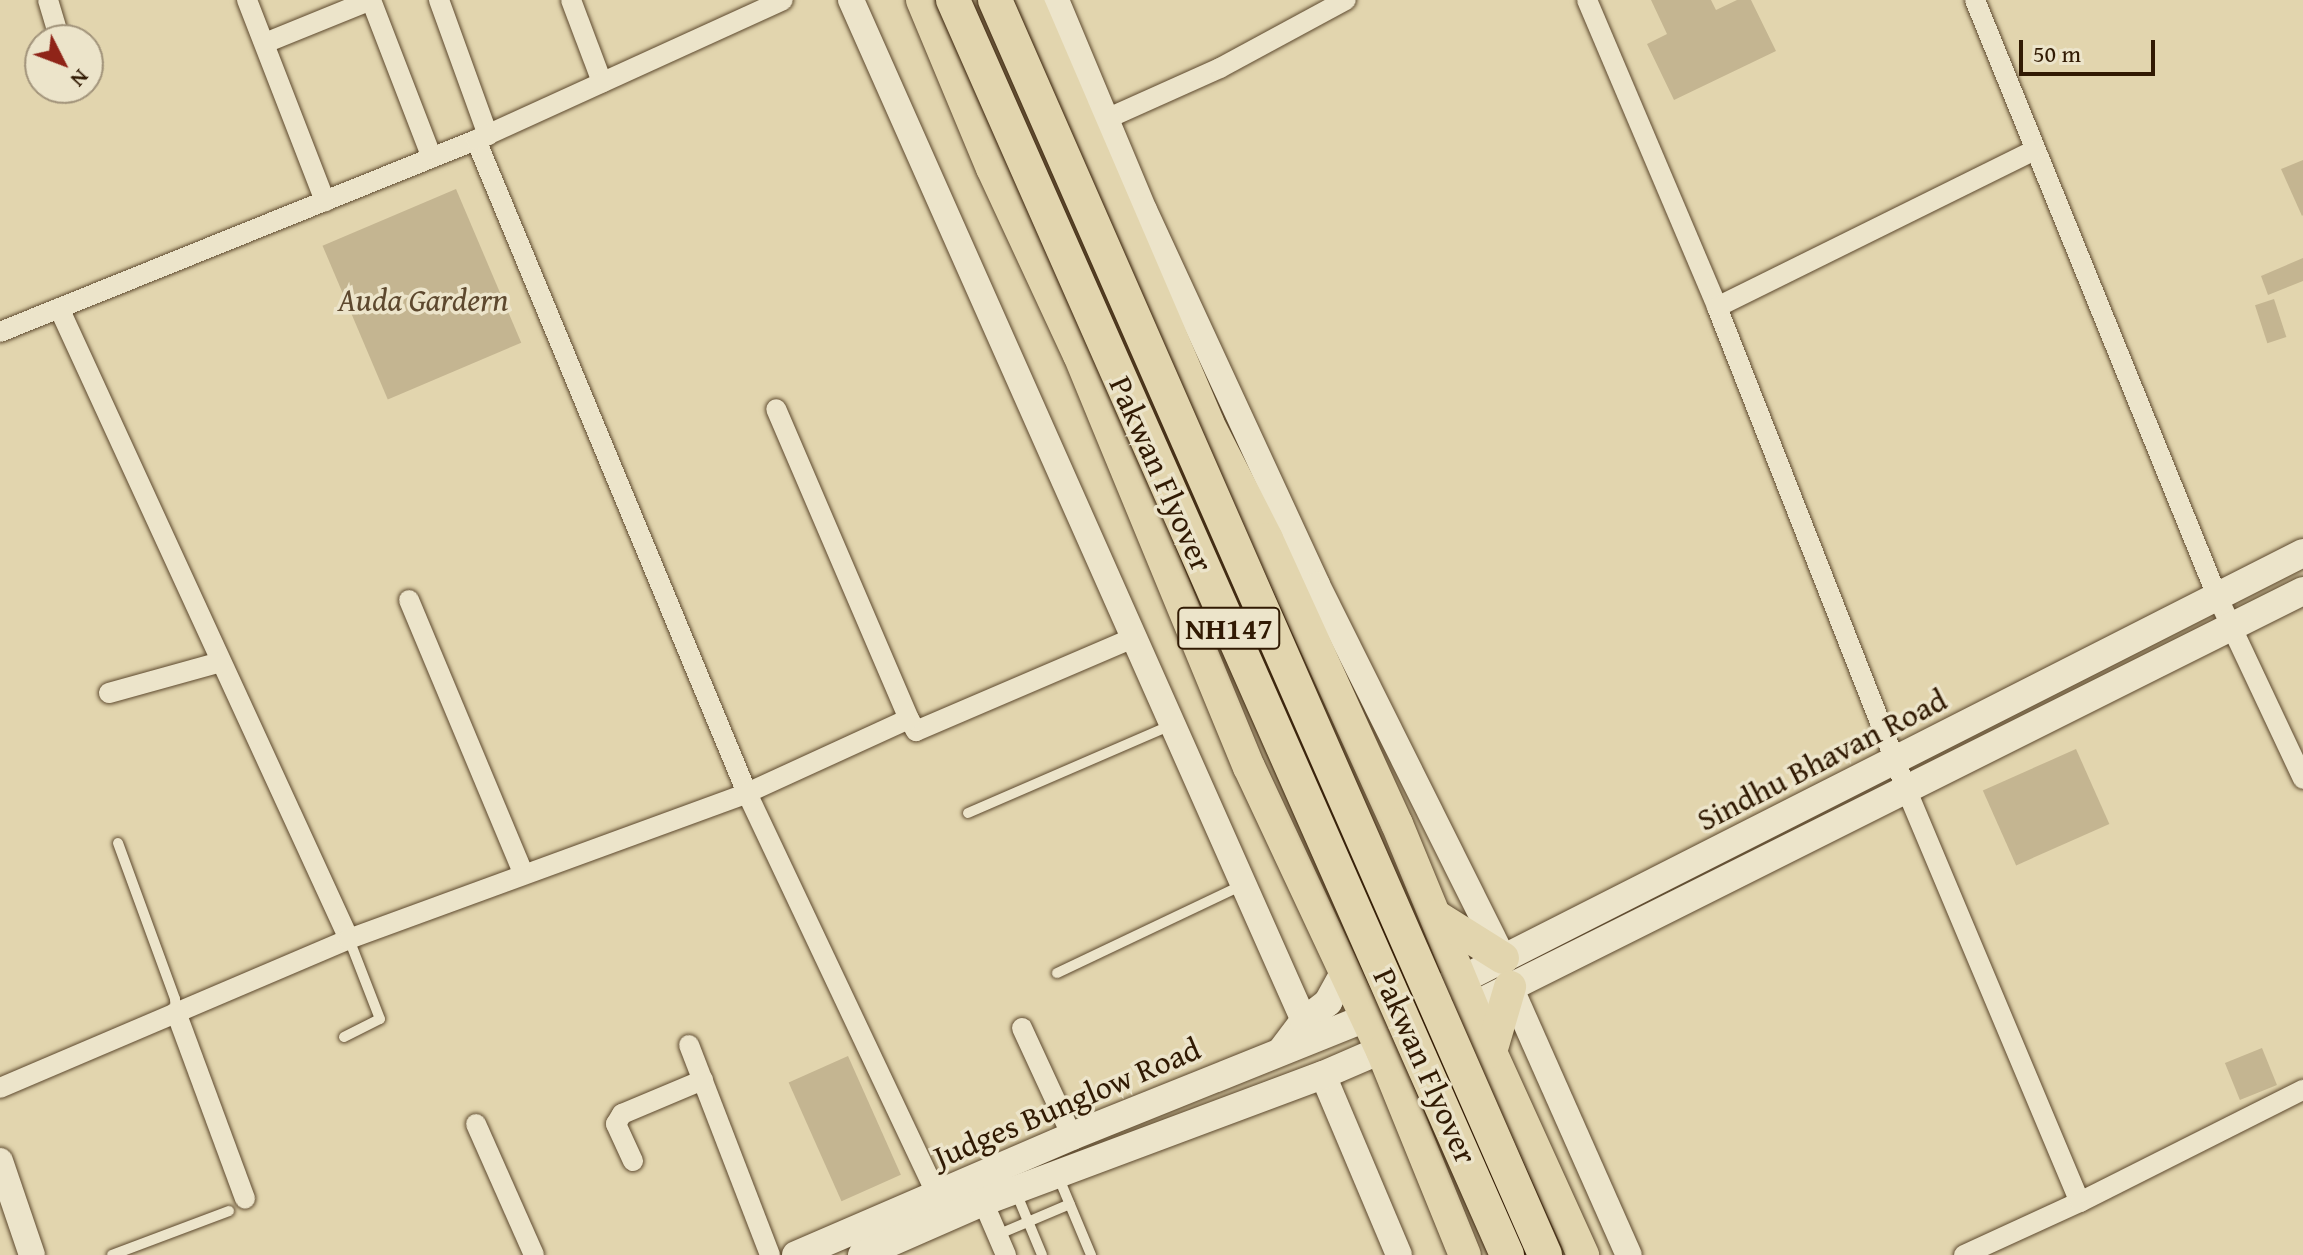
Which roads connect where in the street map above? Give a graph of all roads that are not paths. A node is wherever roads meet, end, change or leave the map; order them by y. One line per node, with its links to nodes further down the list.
1 (48, 0): 16 (street)
2 (247, 0): 17 (street)
3 (371, 0): 17 (street); 22 (street)
4 (439, 0): 20 (street)
5 (571, 0): 18 (street)
6 (783, 0): 18 (street)
7 (851, 0): 34 (street)
8 (922, 0): 51 (main road)
9 (953, 0): 94 (highway, Pakwan Flyover / NH147, bridge)
10 (995, 0): 95 (highway, Pakwan Flyover / NH147, bridge)
11 (1027, 0): 19 (main road)
12 (1056, 0): 19 (street)
13 (1346, 0): 19 (street)
14 (1587, 0): 24 (street)
15 (1975, 0): 21 (street)
16 (55, 24)
17 (265, 43): 23 (street)
18 (602, 82): 20 (street)
19 (1094, 124): 29 (main road)
20 (482, 137): 22 (street); 42 (street)
21 (2034, 150): 24 (street); 31 (street)
22 (432, 158): 23 (street)
23 (325, 201): 25 (street)
24 (1717, 307): 39 (street)
25 (59, 308): 26 (street); 35 (street)
26 (0, 332)
27 (776, 409): 37 (street)
28 (2303, 553): 31 (main road, Sindhu Bhavan Road)
29 (1302, 584): 47 (main road); 49 (street)
30 (2303, 591): 33 (main road, Sindhu Bhavan Road)
31 (2217, 596): 33 (street); 39 (main road, Sindhu Bhavan Road)
32 (409, 600): 45 (street)
33 (2232, 629): 40 (street); 41 (main road, Sindhu Bhavan Road)
34 (1135, 637): 37 (street); 38 (street)
35 (221, 662): 36 (street); 48 (street)
36 (109, 693)
37 (909, 719): 42 (street)
38 (1173, 725): 43 (lane); 46 (street)
39 (1895, 761): 41 (street); 49 (main road, Sindhu Bhavan Road)
40 (2303, 779)
41 (1907, 791): 49 (main road, Sindhu Bhavan Road); 75 (street)
42 (747, 793): 45 (street); 78 (street)
43 (968, 813)
44 (118, 843): 53 (lane)
45 (523, 873): 48 (street)
46 (1243, 884): 50 (lane); 55 (street)
47 (1436, 916): 49 (main road); 52 (main road)
48 (349, 939): 53 (street); 57 (lane)
49 (1507, 972): 52 (main road, Sindhu Bhavan Road); 61 (main road); 97 (street)
50 (1057, 973)
51 (1344, 973): 54 (main road); 55 (main road)
52 (1467, 994): 54 (main road, Sindhu Bhavan Road); 60 (main road, Sindhu Bhavan Road); 61 (main road)
53 (176, 1012): 64 (street); 77 (street)
54 (1367, 1019): 59 (main road, Judges Bunglow Road); 60 (main road)
55 (1304, 1021): 59 (main road)
56 (1022, 1028): 68 (street)
57 (344, 1037)
58 (689, 1045): 63 (street)
59 (1282, 1051): 68 (main road, Judges Bunglow Road)
60 (1382, 1051): 62 (main road, Judges Bunglow Road); 71 (main road)
61 (1491, 1052): 66 (main road)
62 (1323, 1075): 72 (main road, Judges Bunglow Road); 92 (street)
63 (703, 1080): 70 (street); 86 (street)
64 (0, 1088)
65 (2303, 1090): 75 (street)
66 (1524, 1121): 71 (main road); 96 (main road)
67 (476, 1124): 85 (street)
68 (1072, 1136): 73 (main road, Judges Bunglow Road)
69 (0, 1161): 83 (street)
70 (633, 1161)
71 (1429, 1170): 93 (main road)
72 (1057, 1174): 74 (main road, Judges Bunglow Road); 76 (lane)
73 (978, 1190): 74 (main road, Judges Bunglow Road); 78 (main road, Judges Bunglow Road); 81 (street)
74 (1015, 1190): 80 (lane)
75 (2080, 1202): 98 (street)
76 (1070, 1204): 80 (lane); 91 (lane)
77 (237, 1205): 84 (lane)
78 (942, 1207): 87 (main road, Judges Bunglow Road); 88 (main road, Judges Bunglow Road)
79 (0, 1211): 82 (street)
80 (1028, 1221): 81 (lane); 90 (lane)
81 (997, 1235): 89 (street)
82 (15, 1255)
83 (32, 1255)
84 (112, 1255)
85 (534, 1255)
86 (770, 1255)
87 (796, 1255)
88 (862, 1255)
89 (1006, 1255)
90 (1042, 1255)
91 (1091, 1255)
92 (1399, 1255)
93 (1465, 1255)
94 (1507, 1255)
95 (1545, 1255)
96 (1583, 1255)
97 (1629, 1255)
98 (1964, 1255)

